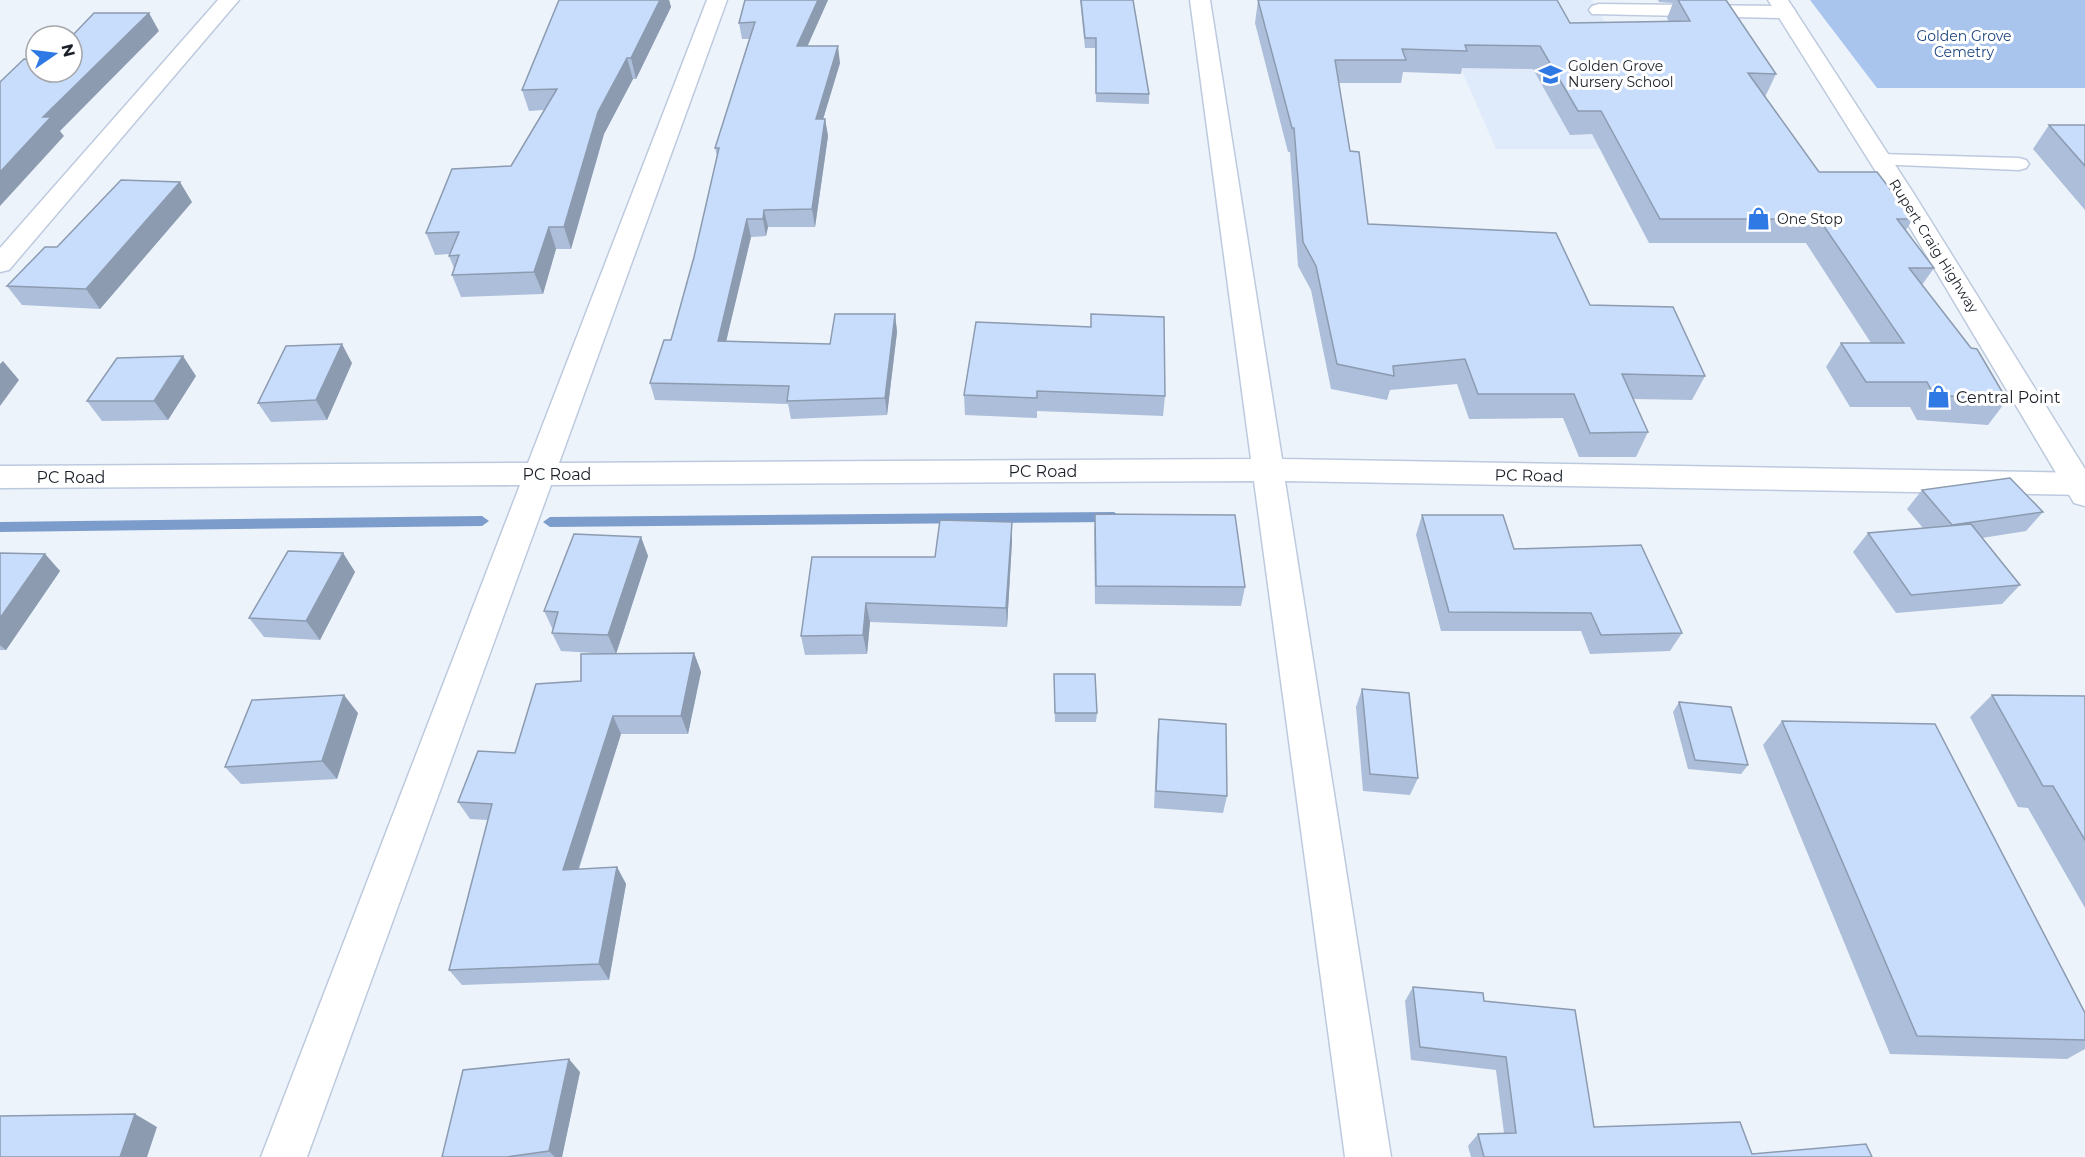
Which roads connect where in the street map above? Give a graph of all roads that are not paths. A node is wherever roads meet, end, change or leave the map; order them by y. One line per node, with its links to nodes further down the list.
1 (229, 0): 8 (street)
2 (717, 0): 10 (street)
3 (1200, 0): 9 (street)
4 (1782, 6): 5 (street); 6 (street, Rupert Craig Highway)
5 (1599, 10)
6 (1881, 160): 7 (lane); 12 (street, Rupert Craig Highway)
7 (2019, 164)
8 (0, 264)
9 (1270, 470): 10 (street, PC Road); 12 (street, PC Road); 14 (street)
10 (539, 474): 11 (street, PC Road); 13 (street)
11 (0, 477)
12 (2083, 487)
13 (284, 1157)
14 (1368, 1157)

